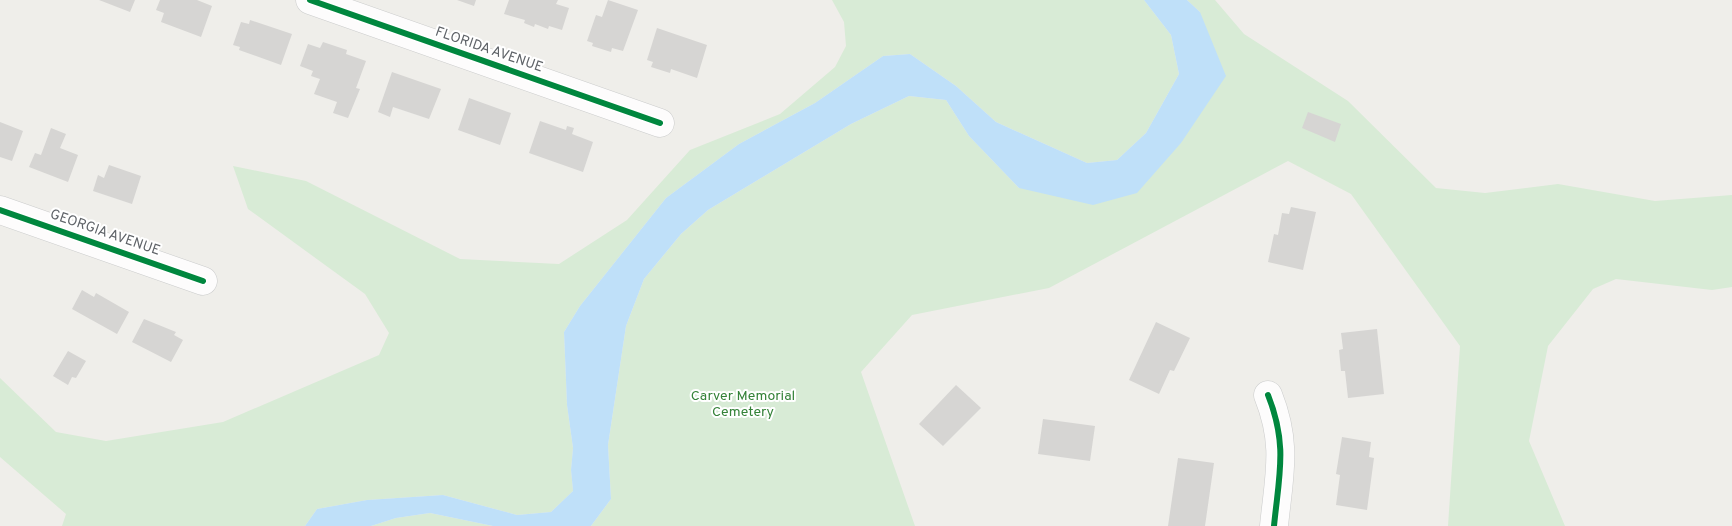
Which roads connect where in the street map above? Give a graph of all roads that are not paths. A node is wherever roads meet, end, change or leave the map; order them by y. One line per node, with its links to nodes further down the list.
1 (310, 0): 2 (street, FLORIDA AVENUE)
2 (660, 123)
3 (0, 210): 4 (street, GEORGIA AVENUE)
4 (202, 280)
5 (1268, 395): 6 (street)
6 (1274, 526)

